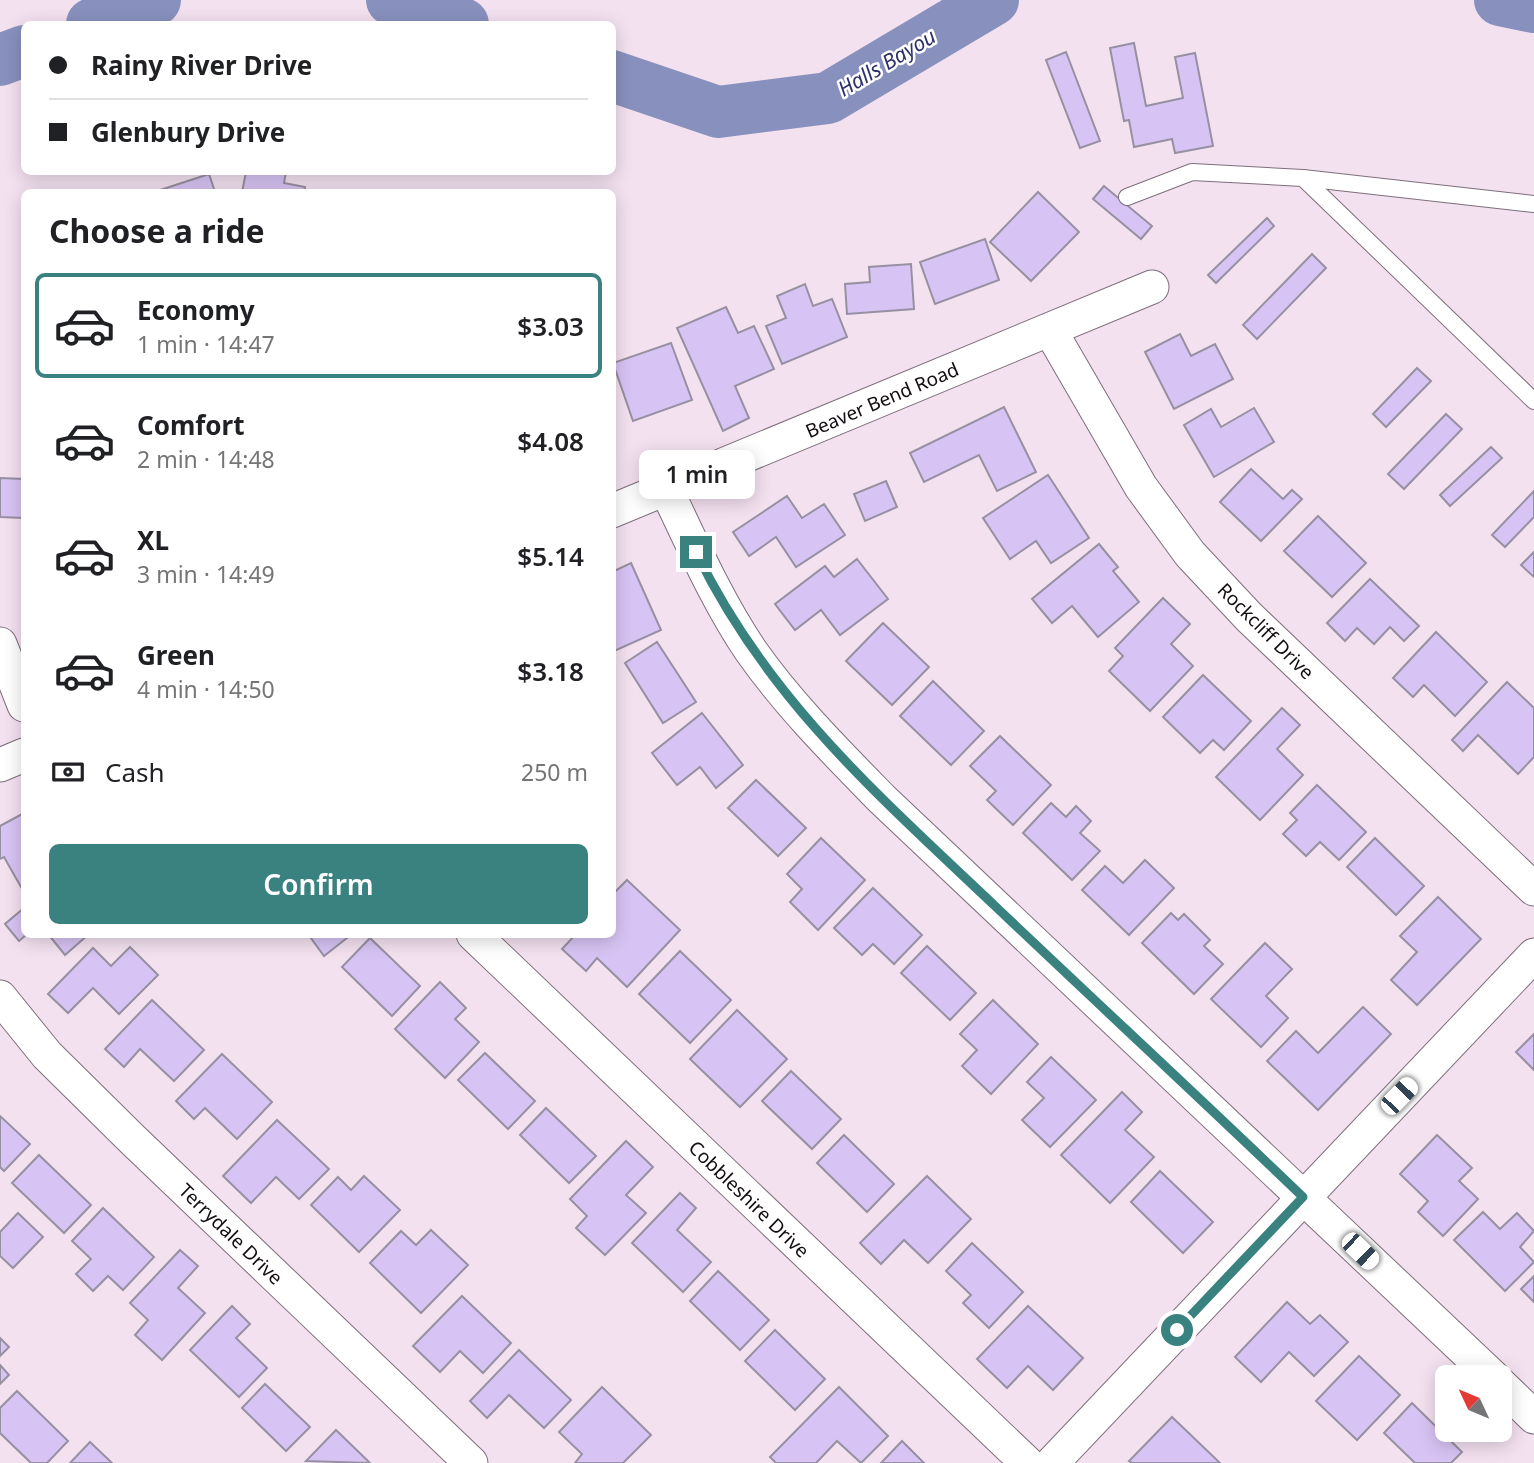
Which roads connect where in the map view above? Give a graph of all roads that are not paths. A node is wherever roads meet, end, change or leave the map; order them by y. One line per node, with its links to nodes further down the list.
1 (1303, 178): 2 (lane); 3 (lane); 6 (lane)
2 (1128, 197)
3 (1534, 204)
4 (1152, 287): 5 (street, Beaver Bend Road)
5 (1050, 330): 7 (street, Beaver Bend Road); 13 (street, Rockcliff Drive)
6 (1534, 401)
7 (666, 489): 8 (street, Beaver Bend Road); 17 (street)
8 (616, 509)
9 (0, 644): 10 (street)
10 (21, 697)
11 (21, 756): 12 (street)
12 (0, 765)
13 (1534, 889)
14 (477, 938): 22 (street, Cobbleshire Drive)
15 (1534, 955): 17 (street)
16 (0, 997): 21 (street, Terrydale Drive)
17 (1303, 1197): 18 (street); 23 (street)
18 (1480, 1365)
19 (1512, 1396): 20 (street)
20 (1534, 1417)
21 (471, 1463)
22 (1027, 1463)
23 (1052, 1463)

